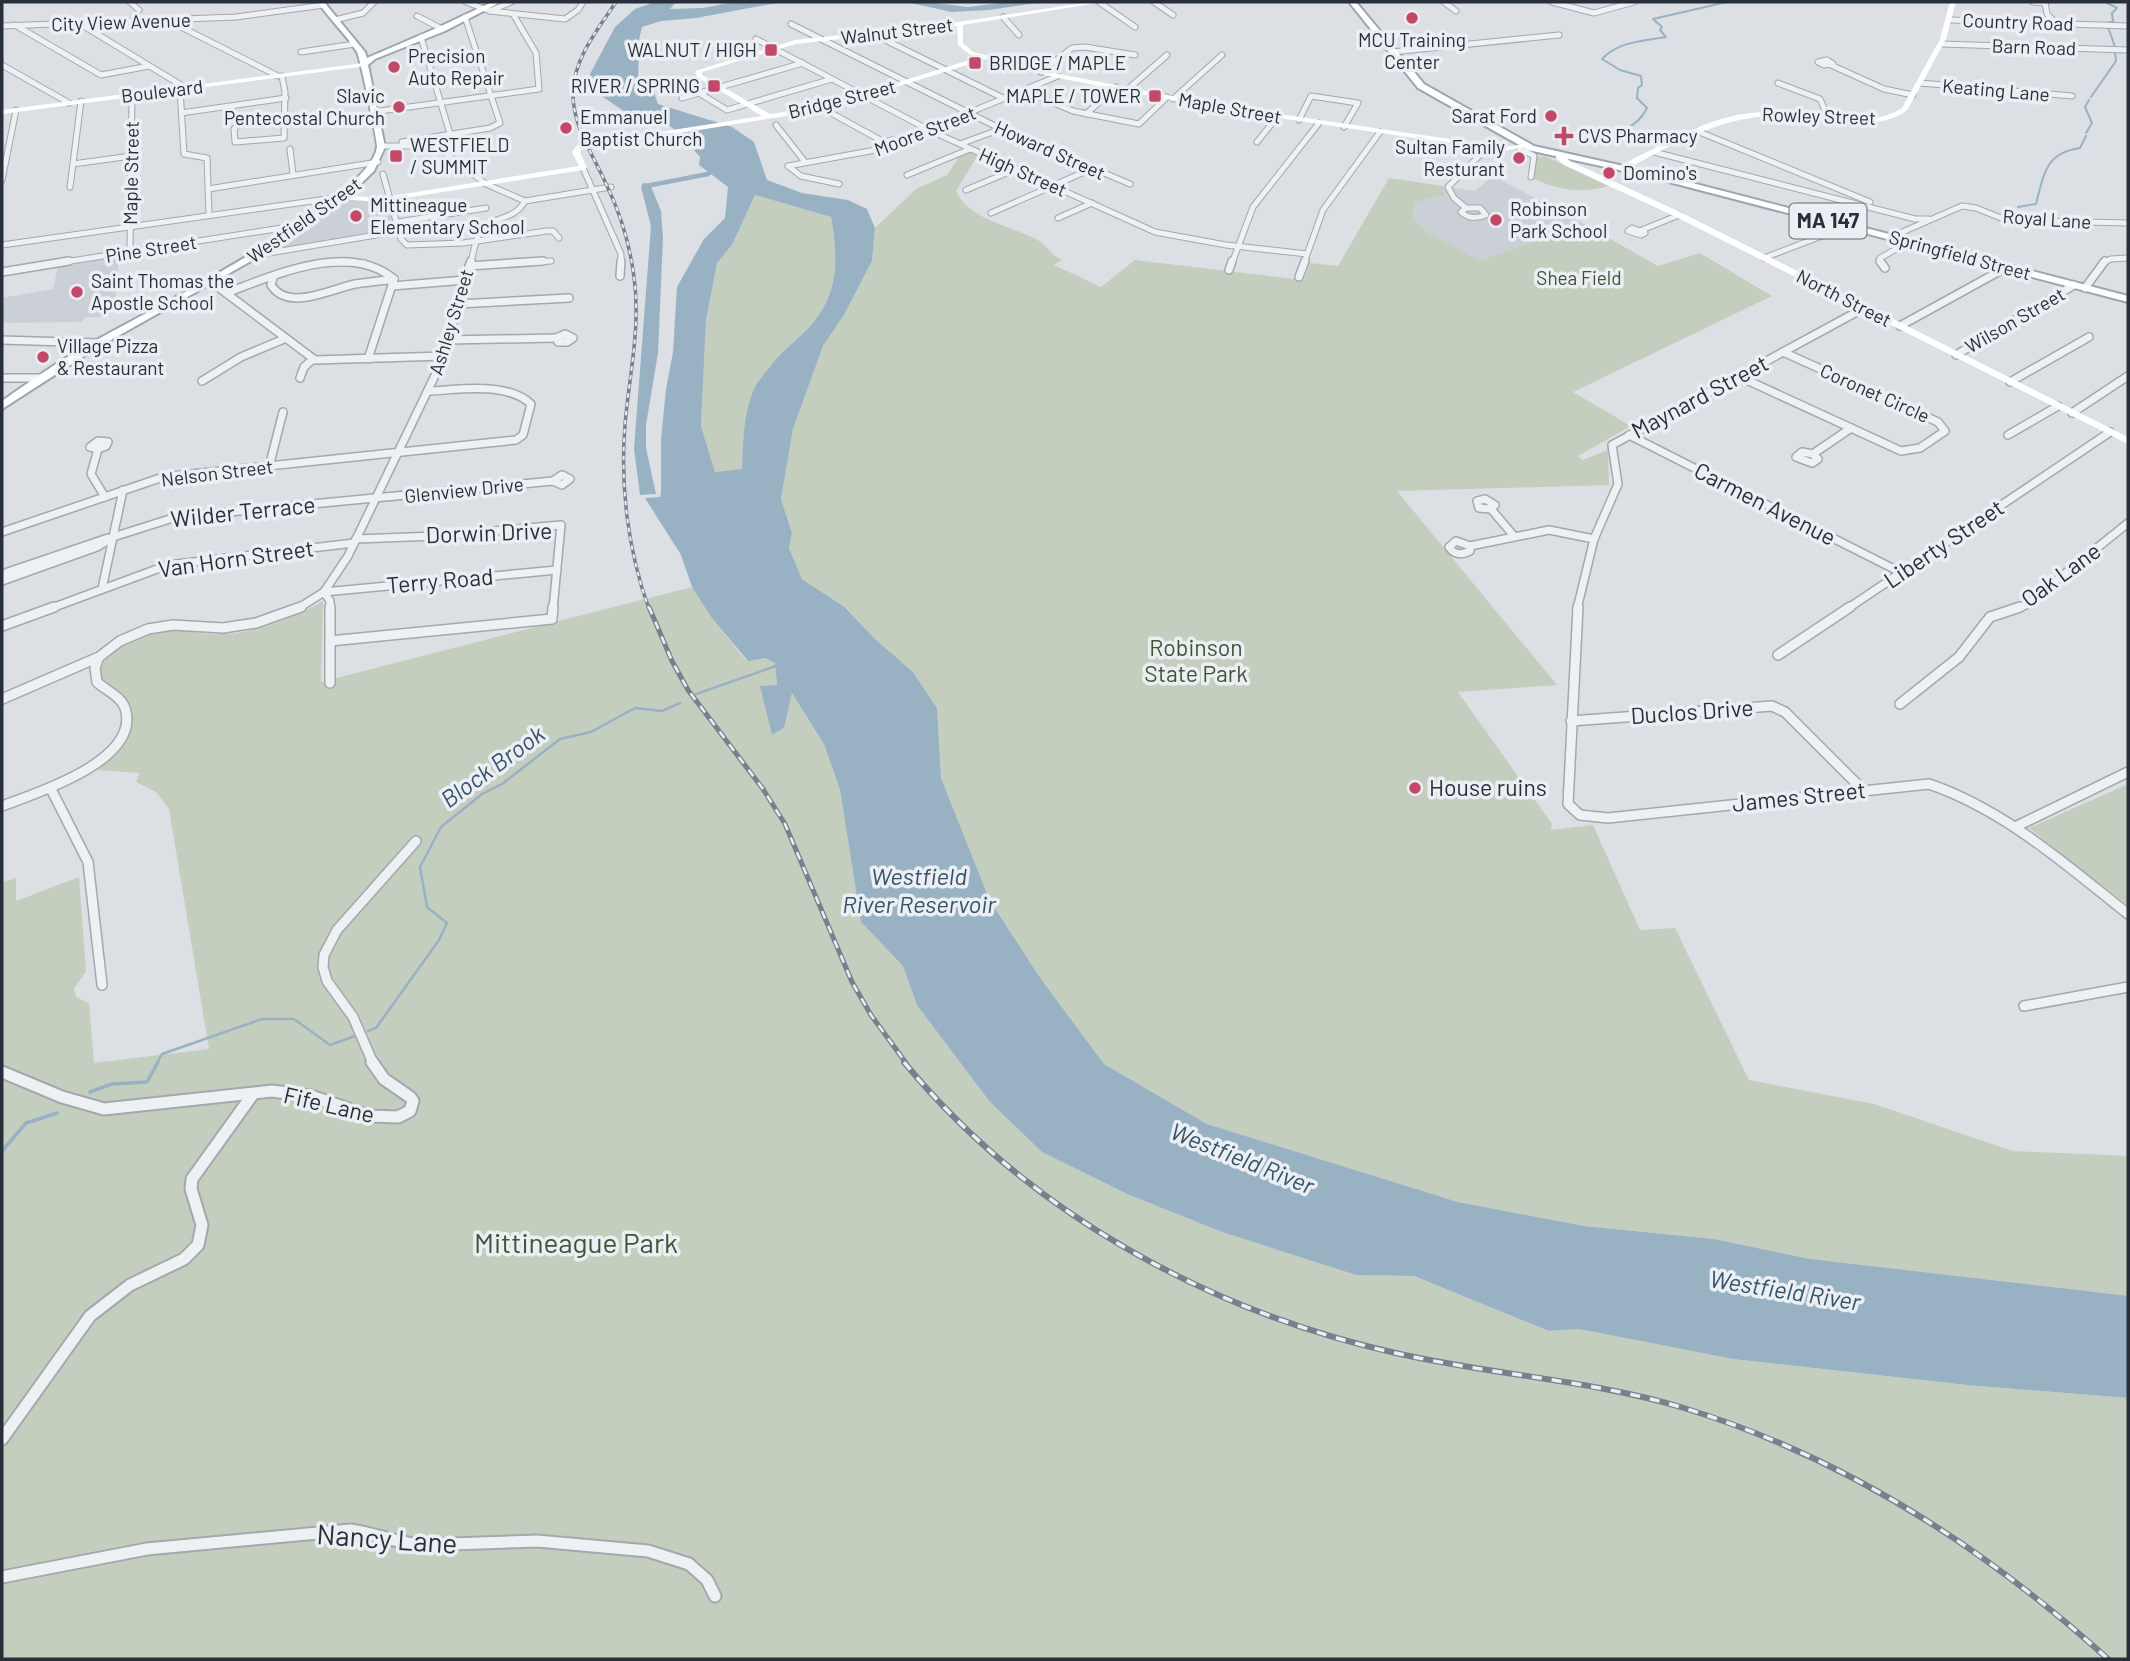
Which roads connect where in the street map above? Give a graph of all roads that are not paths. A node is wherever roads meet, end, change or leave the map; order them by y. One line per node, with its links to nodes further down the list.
1 (130, 2): 18 (street)
2 (374, 2): 27 (street)
3 (466, 2): 17 (street)
4 (496, 2): 17 (main road)
5 (510, 2): 19 (street)
6 (583, 2): 21 (street)
7 (1100, 2): 25 (main road, Walnut Street); 36 (street)
8 (1154, 2): 22 (street)
9 (1352, 2): 50 (main road, Springfield Street / MA 147)
10 (1444, 2): 20 (street)
11 (1552, 2): 12 (street)
12 (1634, 2)
13 (1953, 2): 28 (main road, Rowley Street)
14 (2033, 2): 16 (street)
15 (322, 3): 26 (street, City View Avenue); 27 (main road, Westfield Street)
16 (2045, 3): 31 (street)
17 (481, 9): 19 (street); 24 (main road)
18 (139, 10)
19 (490, 11): 21 (street)
20 (1456, 11)
21 (513, 14): 76 (street)
22 (1172, 15)
23 (417, 16): 37 (street)
24 (465, 17): 37 (main road); 76 (street)
25 (1003, 17): 30 (main road, Walnut Street); 40 (street)
26 (173, 20): 32 (street, City View Avenue); 63 (street)
27 (335, 20): 44 (main road, Westfield Street)
28 (1950, 20): 31 (street, Country Road); 45 (main road, Rowley Street)
29 (791, 24): 43 (street, Howard Street)
30 (960, 24): 38 (main road, Walnut Street); 55 (main road, Maple Street)
31 (2057, 24): 35 (street, Country Road)
32 (82, 25): 34 (street, City View Avenue); 60 (street)
33 (2, 26): 34 (street, City View Avenue)
34 (15, 26): 60 (street)
35 (2128, 26)
36 (1135, 27)
37 (442, 29): 41 (main road)
38 (873, 34): 43 (main road, Walnut Street); 61 (street)
39 (1559, 35): 50 (street)
40 (1019, 36)
41 (421, 37): 51 (main road); 58 (main road); 86 (street)
42 (756, 39): 46 (street, High Street)
43 (822, 39): 46 (main road, Walnut Street); 66 (street, Howard Street)
44 (355, 44): 48 (street); 49 (main road, Westfield Street)
45 (1941, 44): 47 (street, Barn Road); 67 (main road, Rowley Street)
46 (773, 48): 56 (street, High Street); 69 (main road, Walnut Street)
47 (2128, 50)
48 (301, 52)
49 (361, 52): 51 (main road); 58 (main road, Westfield Street)
50 (1392, 52): 113 (main road, Springfield Street / MA 147)
51 (382, 53): 58 (main road)
52 (1135, 55): 62 (street)
53 (1167, 55): 72 (street)
54 (1222, 55): 81 (street)
55 (983, 58): 61 (main road, Bridge Street); 62 (main road, Maple Street)
56 (803, 63): 65 (street, High Street); 69 (street)
57 (2, 65): 85 (street)
58 (363, 65): 63 (main road, Boulevard); 91 (main road, Westfield Street)
59 (1830, 65): 77 (street)
60 (149, 66): 70 (street)
61 (946, 70): 66 (main road, Bridge Street); 83 (street)
62 (1041, 72): 64 (main road, Maple Street)
63 (280, 76): 70 (main road, Boulevard); 80 (street)
64 (1058, 76): 71 (main road, Maple Street); 73 (street, Moore Street)
65 (832, 79): 78 (street, High Street); 87 (street)
66 (907, 82): 78 (main road, Bridge Street); 93 (street, Howard Street)
67 (1920, 82): 77 (main road, Rowley Street); 79 (street, Keating Lane)
68 (1779, 83): 97 (street)
69 (719, 87): 74 (street); 87 (main road)
70 (183, 88): 75 (main road, Boulevard); 92 (street)
71 (1116, 88): 72 (main road, Maple Street); 94 (street)
72 (1126, 90): 81 (main road, Maple Street)
73 (1025, 91): 83 (street, Moore Street); 94 (street)
74 (699, 93): 82 (street); 87 (street)
75 (132, 95): 84 (main road, Boulevard); 117 (street, Maple Street)
76 (492, 95): 86 (street); 107 (street)
77 (1913, 95): 97 (main road, Rowley Street)
78 (864, 96): 88 (main road, Bridge Street); 104 (street, High Street)
79 (2072, 96)
80 (286, 98): 92 (street); 98 (street)
81 (1170, 98): 94 (street); 96 (main road, Maple Street)
82 (682, 99)
83 (1005, 99): 93 (street, Moore Street)
84 (81, 102): 85 (main road, Boulevard); 121 (street)
85 (69, 103): 89 (main road, Boulevard)
86 (441, 103): 91 (street); 107 (street)
87 (749, 104): 95 (main road)
88 (822, 108): 95 (main road, Bridge Street); 104 (street)
89 (16, 110): 90 (main road, Boulevard); 130 (street)
90 (2, 112)
91 (373, 112): 111 (main road, Westfield Street)
92 (181, 113): 137 (street)
93 (970, 114): 103 (street, Howard Street); 104 (street, Moore Street)
94 (1086, 114)
95 (769, 117): 122 (main road, Bridge Street)
96 (1277, 117): 99 (main road, Maple Street); 108 (street)
97 (1828, 117): 105 (main road, Rowley Street)
98 (283, 118): 98 (street)
99 (1299, 120): 100 (main road, Maple Street); 102 (street)
100 (1319, 123): 102 (main road, Maple Street); 166 (street)
101 (776, 125): 120 (street)
102 (1343, 127): 106 (main road, Maple Street)
103 (1001, 129): 109 (street); 125 (street, Howard Street)
104 (929, 130): 109 (street, High Street); 120 (street, Moore Street)
105 (1697, 131): 116 (main road, Rowley Street); 138 (street)
106 (1380, 132): 112 (main road, Maple Street); 170 (street)
107 (450, 134): 110 (street)
108 (1257, 142)
109 (960, 144): 115 (street, High Street)
110 (396, 145): 111 (street); 131 (street)
111 (380, 146): 119 (main road, Westfield Street)
112 (1488, 147): 113 (main road, Maple Street); 147 (street)
113 (1522, 147): 118 (main road, Springfield Street / MA 147); 129 (street)
114 (290, 149): 127 (street)
115 (970, 149): 124 (street, High Street); 128 (street)
116 (1654, 152): 123 (main road, Rowley Street); 142 (street)
117 (131, 156): 121 (street); 157 (street, Maple Street)
118 (1559, 156): 123 (main road, Springfield Street / MA 147); 151 (main road, North Street)
119 (378, 162): 127 (street); 141 (main road, Westfield Street)
120 (806, 162): 132 (street, Moore Street)
121 (73, 164): 135 (street)
122 (583, 168): 131 (main road); 140 (street)
123 (1622, 168): 162 (main road, Springfield Street / MA 147)
124 (1016, 169): 134 (street, High Street); 139 (street)
125 (1091, 169): 133 (street, Howard Street); 134 (street)
126 (383, 174): 143 (street)
127 (293, 175): 137 (street)
128 (907, 175)
129 (1531, 177)
130 (2, 180)
131 (486, 184): 143 (main road); 144 (street)
132 (839, 184)
133 (1130, 184)
134 (1053, 186): 145 (street, High Street); 148 (street)
135 (70, 187)
136 (611, 187): 140 (street)
137 (208, 188): 150 (street)
138 (1840, 189): 142 (street); 149 (street)
139 (966, 190)
140 (593, 191): 144 (street); 180 (street)
141 (341, 197): 143 (main road); 150 (street); 156 (main road, Westfield Street)
142 (1830, 197): 149 (street)
143 (392, 199): 154 (street)
144 (526, 201): 163 (street, Ashley Street)
145 (1092, 203): 152 (street); 166 (street, High Street)
146 (486, 208): 154 (street)
147 (1466, 208)
148 (991, 213)
149 (1898, 214): 153 (street)
150 (209, 215): 157 (street)
151 (1679, 215): 158 (street); 172 (main road, North Street)
152 (1058, 218)
153 (1929, 219): 155 (street, Royal Lane); 162 (street, Royal Lane)
154 (398, 222): 159 (street)
155 (2128, 223)
156 (301, 225): 167 (main road, Westfield Street); 169 (street, Pine Street)
157 (130, 226): 165 (street); 169 (street, Maple Street)
158 (1642, 230)
159 (400, 231): 163 (street); 168 (street)
160 (1827, 234): 172 (street)
161 (559, 237): 163 (street)
162 (1891, 237): 164 (main road, Springfield Street / MA 147)
163 (476, 241): 175 (street, Ashley Street)
164 (1909, 242): 176 (main road, Springfield Street / MA 147); 177 (street)
165 (2, 245)
166 (1237, 246): 170 (street, High Street); 178 (street)
167 (270, 247): 168 (street); 171 (main road, Westfield Street)
168 (293, 250): 171 (street)
169 (130, 252): 179 (street, Pine Street)
170 (1307, 254): 182 (street)
171 (257, 255): 184 (main road, Westfield Street)
172 (1765, 258): 192 (main road, North Street)
173 (2128, 258): 187 (street)
174 (551, 261): 175 (street)
175 (469, 266): 183 (street, Ashley Street)
176 (2007, 267): 186 (main road, Springfield Street / MA 147); 193 (street)
177 (1885, 268)
178 (1229, 270)
179 (2, 272)
180 (620, 276)
181 (273, 278): 185 (street); 185 (street); 188 (street)
182 (1299, 278)
183 (465, 280): 185 (street); 191 (street, Ashley Street)
184 (211, 281): 188 (street); 199 (main road, Westfield Street)
185 (393, 282): 203 (street)
186 (2074, 285): 187 (main road, Springfield Street / MA 147); 201 (street, Wilson Street)
187 (2085, 288): 190 (main road, Springfield Street / MA 147)
188 (226, 293): 196 (street)
189 (569, 298): 191 (street)
190 (2128, 299)
191 (458, 304): 198 (street, Ashley Street)
192 (1864, 308): 193 (main road, North Street); 200 (street, Maynard Street)
193 (1900, 326): 201 (main road, North Street)
194 (2089, 337): 211 (street)
195 (556, 338): 198 (street)
196 (284, 339): 204 (street); 210 (street)
197 (2, 340): 199 (street)
198 (448, 340): 202 (street, Ashley Street)
199 (98, 343): 208 (main road, Westfield Street)
200 (1783, 352): 205 (street, Maynard Street); 217 (street, Coronet Circle)
201 (1956, 355): 211 (main road, North Street)
202 (443, 356): 203 (street); 212 (street, Ashley Street)
203 (368, 359): 204 (street)
204 (312, 360): 209 (street)
205 (1738, 376): 217 (street, Coronet Circle); 219 (street, Maynard Street)
206 (2128, 376): 216 (street)
207 (2, 378): 208 (street)
208 (41, 378): 213 (main road, Westfield Street)
209 (300, 378)
210 (202, 381)
211 (2010, 382): 214 (main road, North Street)
212 (428, 391): 223 (street, Ashley Street); 223 (street, Nelson Street)
213 (2, 406)
214 (2058, 406): 216 (main road, North Street); 220 (street)
215 (283, 412): 225 (street)
216 (2072, 413): 218 (main road, North Street)
217 (1851, 428): 224 (street)
218 (2109, 432): 221 (main road, North Street); 239 (street, Liberty Street)
219 (1629, 435): 235 (street, Maynard Street); 239 (street, Carmen Avenue)
220 (2008, 435)
221 (2128, 442)
222 (98, 449): 228 (street)
223 (397, 453): 225 (street, Nelson Street); 229 (street, Ashley Street)
224 (1813, 454)
225 (269, 467): 227 (street, Nelson Street)
226 (553, 481): 229 (street, Glenview Drive)
227 (123, 490): 228 (street, Nelson Street); 234 (street)
228 (104, 497): 232 (street, Nelson Street)
229 (375, 498): 234 (street, Wilder Terrace); 236 (street, Ashley Street)
230 (1490, 509): 233 (street)
231 (2128, 523): 250 (street, Oak Lane)
232 (2, 532)
233 (1514, 536): 235 (street); 237 (street)
234 (113, 537): 240 (street, Wilder Terrace); 242 (street)
235 (1594, 539): 251 (street, Maynard Street)
236 (355, 541): 238 (street, Dorwin Drive); 242 (street, Van Horn Street); 243 (street, Ashley Street)
237 (1470, 546)
238 (556, 570): 243 (street, Terry Road); 245 (street, Dorwin Drive)
239 (1902, 573): 246 (street, Liberty Street)
240 (8, 574): 241 (street, Wilder Terrace)
241 (2, 581)
242 (102, 589): 244 (street, Van Horn Street)
243 (324, 592): 245 (street); 247 (street)
244 (2, 626)
245 (330, 641): 248 (street)
246 (1777, 655)
247 (99, 657): 249 (street); 253 (street)
248 (330, 683)
249 (2, 699)
250 (1900, 704)
251 (1571, 721): 254 (street, Duclos Drive); 256 (street, Maynard Street)
252 (2128, 772): 257 (street)
253 (51, 789): 255 (street); 260 (street)
254 (1863, 790): 256 (street, James Street); 257 (street, James Street)
255 (2, 806)
256 (1575, 814)
257 (2015, 827): 259 (street, James Street)
258 (416, 841): 264 (street, Fife Lane)
259 (2128, 914)
260 (102, 985)
261 (2128, 987): 262 (street)
262 (2024, 1006)
263 (2, 1072): 264 (street, Fife Lane)
264 (253, 1094): 265 (street)
265 (2, 1439)
266 (2, 1577): 267 (street, Nancy Lane)
267 (715, 1596)

